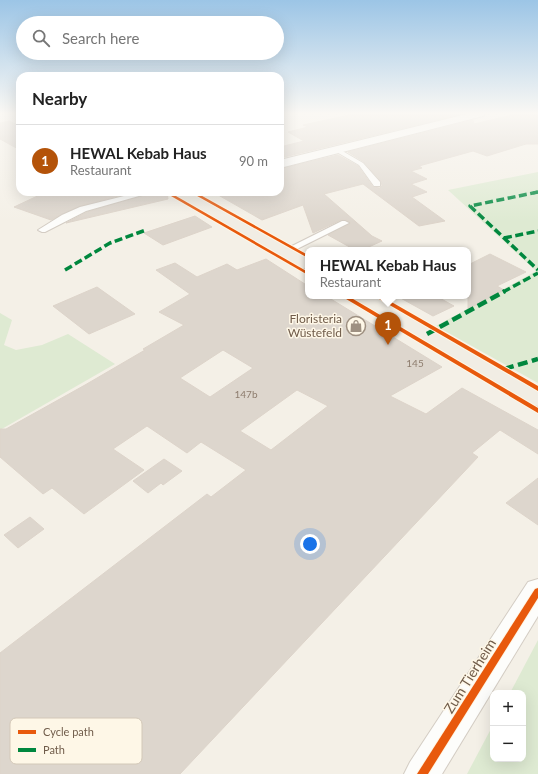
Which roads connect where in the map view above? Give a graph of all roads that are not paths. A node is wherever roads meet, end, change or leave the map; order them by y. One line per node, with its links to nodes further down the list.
1 (337, 150): 2 (street); 3 (lane)
2 (284, 163)
3 (377, 184)
4 (133, 196): 7 (lane)
5 (187, 196): 8 (main road)
6 (345, 223): 8 (lane)
7 (42, 230)
8 (286, 251): 9 (main road)
9 (305, 262)
10 (367, 299): 11 (main road)
11 (538, 398)
12 (538, 591): 13 (street, Zum Tierheim)
13 (422, 774)

